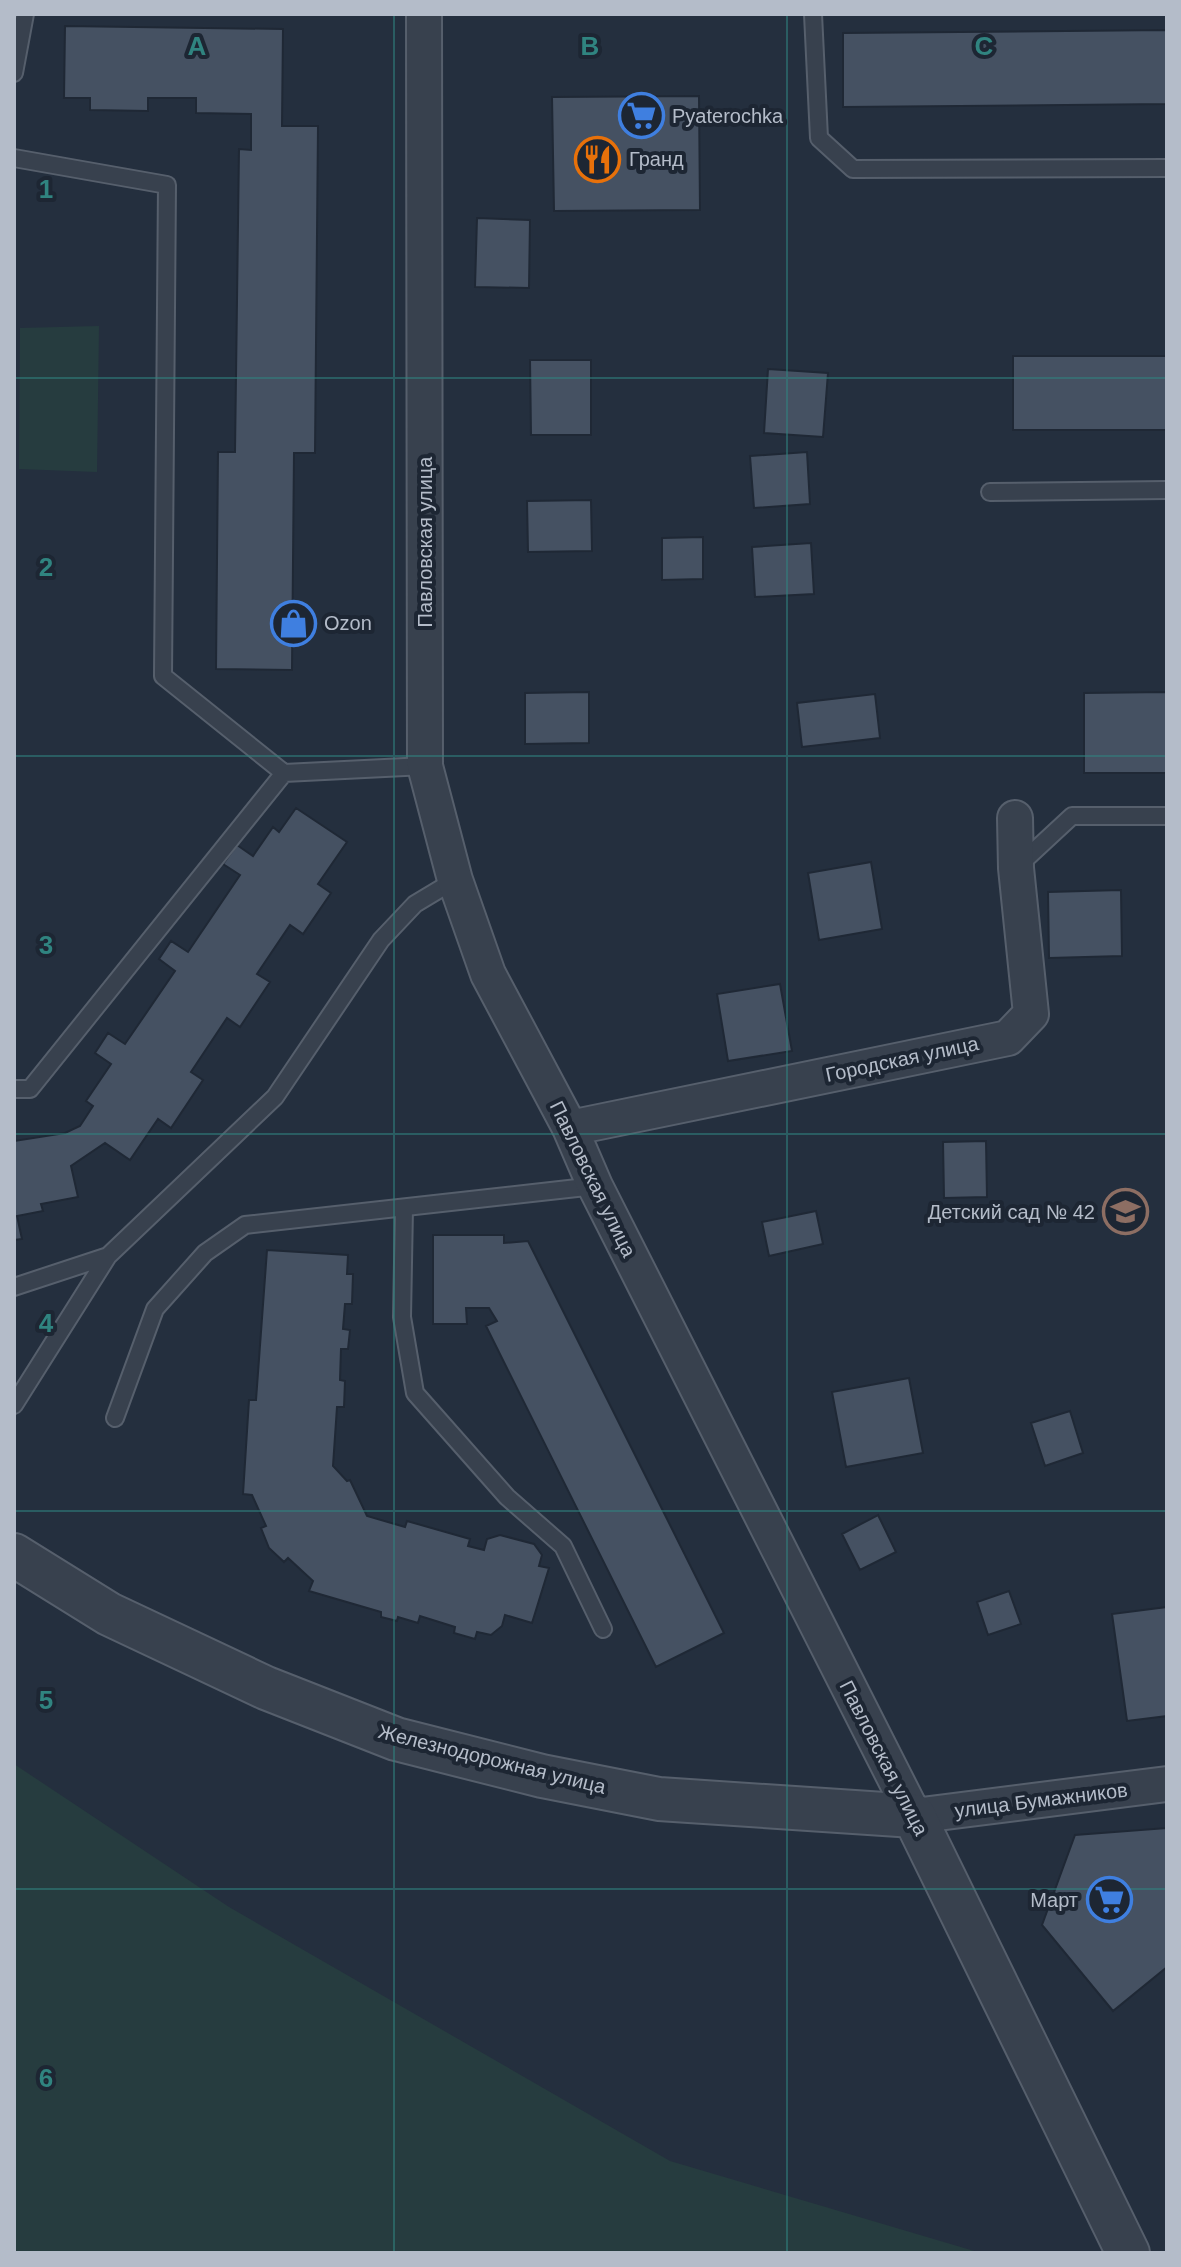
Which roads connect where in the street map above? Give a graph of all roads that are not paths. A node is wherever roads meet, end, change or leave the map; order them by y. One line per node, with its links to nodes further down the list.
1 (25, 14): 4 (lane)
2 (424, 14): 9 (street, Павловская улица)
3 (813, 14): 6 (lane)
4 (14, 73)
5 (14, 158): 10 (lane)
6 (1167, 168)
7 (1167, 490): 8 (lane)
8 (990, 492)
9 (425, 766): 10 (lane); 14 (street, Павловская улица)
10 (284, 773): 15 (lane)
11 (1167, 816): 13 (lane)
12 (1015, 818): 13 (street, Городская улица)
13 (1016, 868): 16 (street, Городская улица)
14 (455, 880): 16 (street, Павловская улица); 19 (lane)
15 (14, 1089)
16 (570, 1128): 17 (street, Павловская улица)
17 (595, 1186): 18 (lane); 26 (street, Павловская улица)
18 (404, 1208): 22 (lane); 24 (lane)
19 (108, 1256): 20 (lane); 21 (lane)
20 (14, 1287)
21 (14, 1405)
22 (115, 1418)
23 (14, 1555): 26 (street, Железнодорожная улица)
24 (603, 1629)
25 (1167, 1784): 26 (street, улица Бумажников)
26 (914, 1816): 27 (street, Павловская улица)
27 (1128, 2253)

